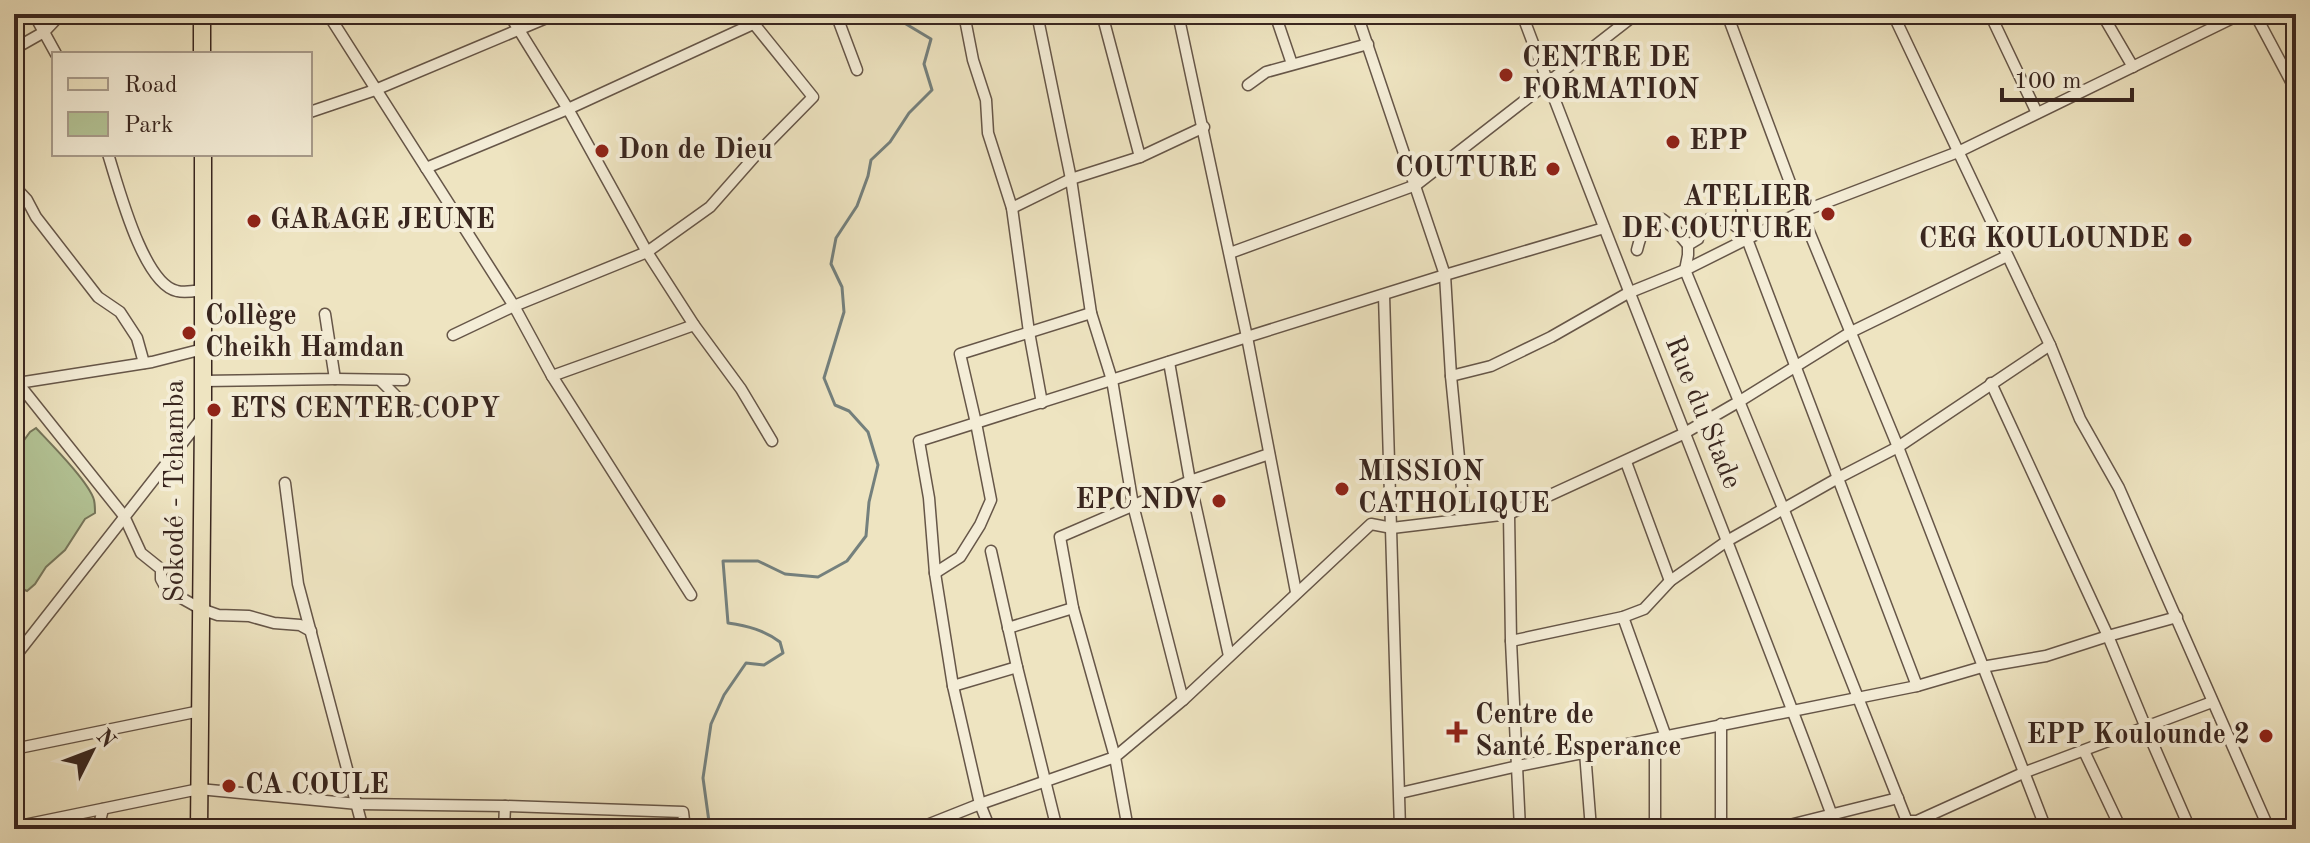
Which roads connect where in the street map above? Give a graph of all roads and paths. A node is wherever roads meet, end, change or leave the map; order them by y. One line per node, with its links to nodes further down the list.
1 (34, 14): 25 (street)
2 (61, 14): 25 (street)
3 (202, 14): 29 (main road)
4 (328, 14): 35 (street)
5 (509, 14): 24 (street)
6 (556, 14): 24 (street)
7 (746, 14): 23 (street)
8 (836, 14): 32 (street)
9 (964, 14): 50 (street)
10 (1037, 14): 46 (street)
11 (1102, 14): 44 (street)
12 (1178, 14): 40 (street)
13 (1275, 14): 30 (street)
14 (1357, 14): 26 (street)
15 (1522, 14): 33 (street, Rue du Stade)
16 (1636, 14): 33 (street)
17 (1727, 14): 51 (street)
18 (1893, 14): 41 (street)
19 (1990, 14): 39 (street)
20 (2102, 14): 31 (street)
21 (2241, 14): 31 (street)
22 (2255, 14): 36 (street)
23 (753, 24): 37 (street); 56 (street)
24 (520, 30): 35 (street); 37 (street)
25 (44, 32): 27 (street); 28 (street)
26 (1368, 44): 30 (street); 47 (street)
27 (14, 49)
28 (55, 52)
29 (202, 52)
30 (1292, 64): 34 (street)
31 (2133, 67): 39 (street)
32 (857, 70)
33 (1548, 82): 47 (street); 52 (street, Rue du Stade)
34 (1248, 85)
35 (375, 90): 38 (street); 45 (street)
36 (2296, 91)
37 (568, 109): 45 (street); 56 (street)
38 (312, 111)
39 (2037, 113): 41 (street)
40 (1204, 127): 44 (street); 57 (street)
41 (1958, 152): 51 (street); 58 (street)
42 (109, 156): 61 (street)
43 (203, 156): 61 (main road, Sokodé - Tchamba)
44 (1140, 157): 46 (street)
45 (426, 168): 64 (street)
46 (1071, 179): 50 (street); 65 (street)
47 (1416, 185): 57 (street); 60 (street)
48 (14, 186): 75 (street)
49 (1745, 188): 53 (street)
50 (1012, 208): 68 (street)
51 (1801, 212): 53 (street); 69 (street)
52 (1604, 228): 60 (street); 62 (street, Rue du Stade)
53 (1747, 239): 54 (street); 59 (street); 76 (street)
54 (1688, 245): 55 (street); 59 (street)
55 (1637, 250)
56 (647, 252): 64 (street); 67 (street)
57 (1230, 253): 71 (street)
58 (2007, 256): 69 (street); 72 (street)
59 (1685, 270): 62 (street); 86 (street)
60 (1445, 275): 63 (street); 78 (street)
61 (203, 290): 73 (main road, Sokodé - Tchamba)
62 (1628, 293): 78 (street); 91 (street, Rue du Stade)
63 (1384, 295): 71 (street); 104 (street)
64 (514, 306): 70 (street); 77 (street)
65 (1091, 313): 68 (street); 81 (street)
66 (325, 314): 79 (street)
67 (694, 325): 77 (street); 92 (street)
68 (1029, 332): 87 (street); 90 (street)
69 (1851, 332): 76 (street); 93 (street)
70 (453, 335)
71 (1247, 337): 74 (street); 94 (street)
72 (2050, 345): 85 (street); 114 (street)
73 (203, 349): 75 (street); 83 (main road, Sokodé - Tchamba)
74 (1169, 362): 81 (street); 97 (street)
75 (144, 363): 82 (street)
76 (1796, 366): 86 (street); 96 (street)
77 (552, 376): 110 (street)
78 (1451, 376): 103 (street)
79 (335, 379): 83 (street); 84 (street)
80 (404, 380): 84 (street)
81 (1112, 380): 87 (street); 99 (street)
82 (16, 381): 102 (street)
83 (203, 381): 89 (main road, Sokodé - Tchamba)
84 (381, 381): 88 (street)
85 (1991, 383): 93 (street); 117 (street)
86 (1740, 401): 91 (street); 100 (street)
87 (1042, 403): 90 (street)
88 (417, 411)
89 (203, 417): 102 (street); 112 (main road, Sokodé - Tchamba)
90 (976, 423): 107 (street); 107 (street)
91 (1683, 434): 95 (street); 105 (street, Rue du Stade)
92 (772, 441)
93 (1898, 447): 96 (street); 122 (street)
94 (1269, 454): 97 (street); 109 (street)
95 (1626, 462): 101 (street); 108 (street)
96 (1838, 478): 100 (street); 124 (street)
97 (1190, 481): 99 (street); 119 (street)
98 (285, 483): 116 (street)
99 (1133, 505): 111 (street); 126 (street)
100 (1783, 508): 105 (street); 125 (street)
101 (1509, 514): 103 (street); 118 (street)
102 (124, 516): 112 (street); 120 (street)
103 (1465, 519): 104 (street)
104 (1392, 528): 109 (street); 141 (street)
105 (1727, 541): 108 (street); 129 (street, Rue du Stade)
106 (991, 551): 115 (street)
107 (935, 573): 123 (street)
108 (1670, 581): 113 (street)
109 (1296, 592): 119 (street)
110 (691, 595)
111 (1073, 608): 115 (street); 136 (street)
112 (201, 609): 116 (street); 128 (main road, Sokodé - Tchamba)
113 (1623, 617): 118 (street); 132 (street)
114 (2177, 617): 117 (street); 127 (street)
115 (1008, 628): 121 (street)
116 (311, 631): 143 (street)
117 (2108, 636): 122 (street); 131 (street)
118 (1511, 641): 137 (street)
119 (1229, 656): 126 (street)
120 (14, 658)
121 (1017, 667): 123 (street); 139 (street)
122 (1982, 667): 124 (street); 138 (street)
123 (953, 686): 144 (street)
124 (1917, 686): 125 (street)
125 (1858, 697): 129 (street); 142 (street)
126 (1183, 700): 136 (street)
127 (2212, 702): 131 (street); 169 (street)
128 (200, 711): 133 (street); 140 (main road, Sokodé - Tchamba)
129 (1792, 711): 130 (street); 147 (street, Rue du Stade)
130 (1721, 724): 132 (street); 163 (street)
131 (2146, 728): 134 (street); 168 (street)
132 (1660, 738): 135 (street); 162 (street)
133 (14, 749)
134 (2084, 751): 138 (street); 167 (street)
135 (1585, 752): 137 (street); 161 (street)
136 (1115, 757): 139 (street); 158 (street)
137 (1518, 766): 141 (street); 160 (street)
138 (2023, 773): 142 (street); 166 (street)
139 (1044, 782): 144 (street); 157 (street)
140 (199, 789): 143 (street); 146 (street); 151 (main road, Sokodé - Tchamba)
141 (1400, 793): 159 (street)
142 (1898, 798): 147 (street)
143 (358, 804): 145 (street); 152 (street)
144 (980, 804): 155 (street); 156 (street)
145 (505, 806): 153 (street); 154 (street)
146 (103, 809): 148 (street); 149 (street)
147 (1831, 814): 164 (street); 165 (street, Rue du Stade)
148 (99, 825): 150 (street)
149 (14, 827)
150 (111, 829)
151 (199, 829)
152 (363, 829)
153 (504, 829)
154 (685, 829)
155 (917, 829)
156 (990, 829)
157 (1057, 829)
158 (1128, 829)
159 (1400, 829)
160 (1520, 829)
161 (1591, 829)
162 (1655, 829)
163 (1721, 829)
164 (1774, 829)
165 (1837, 829)
166 (2046, 829)
167 (2121, 829)
168 (2190, 829)
169 (2269, 829)

